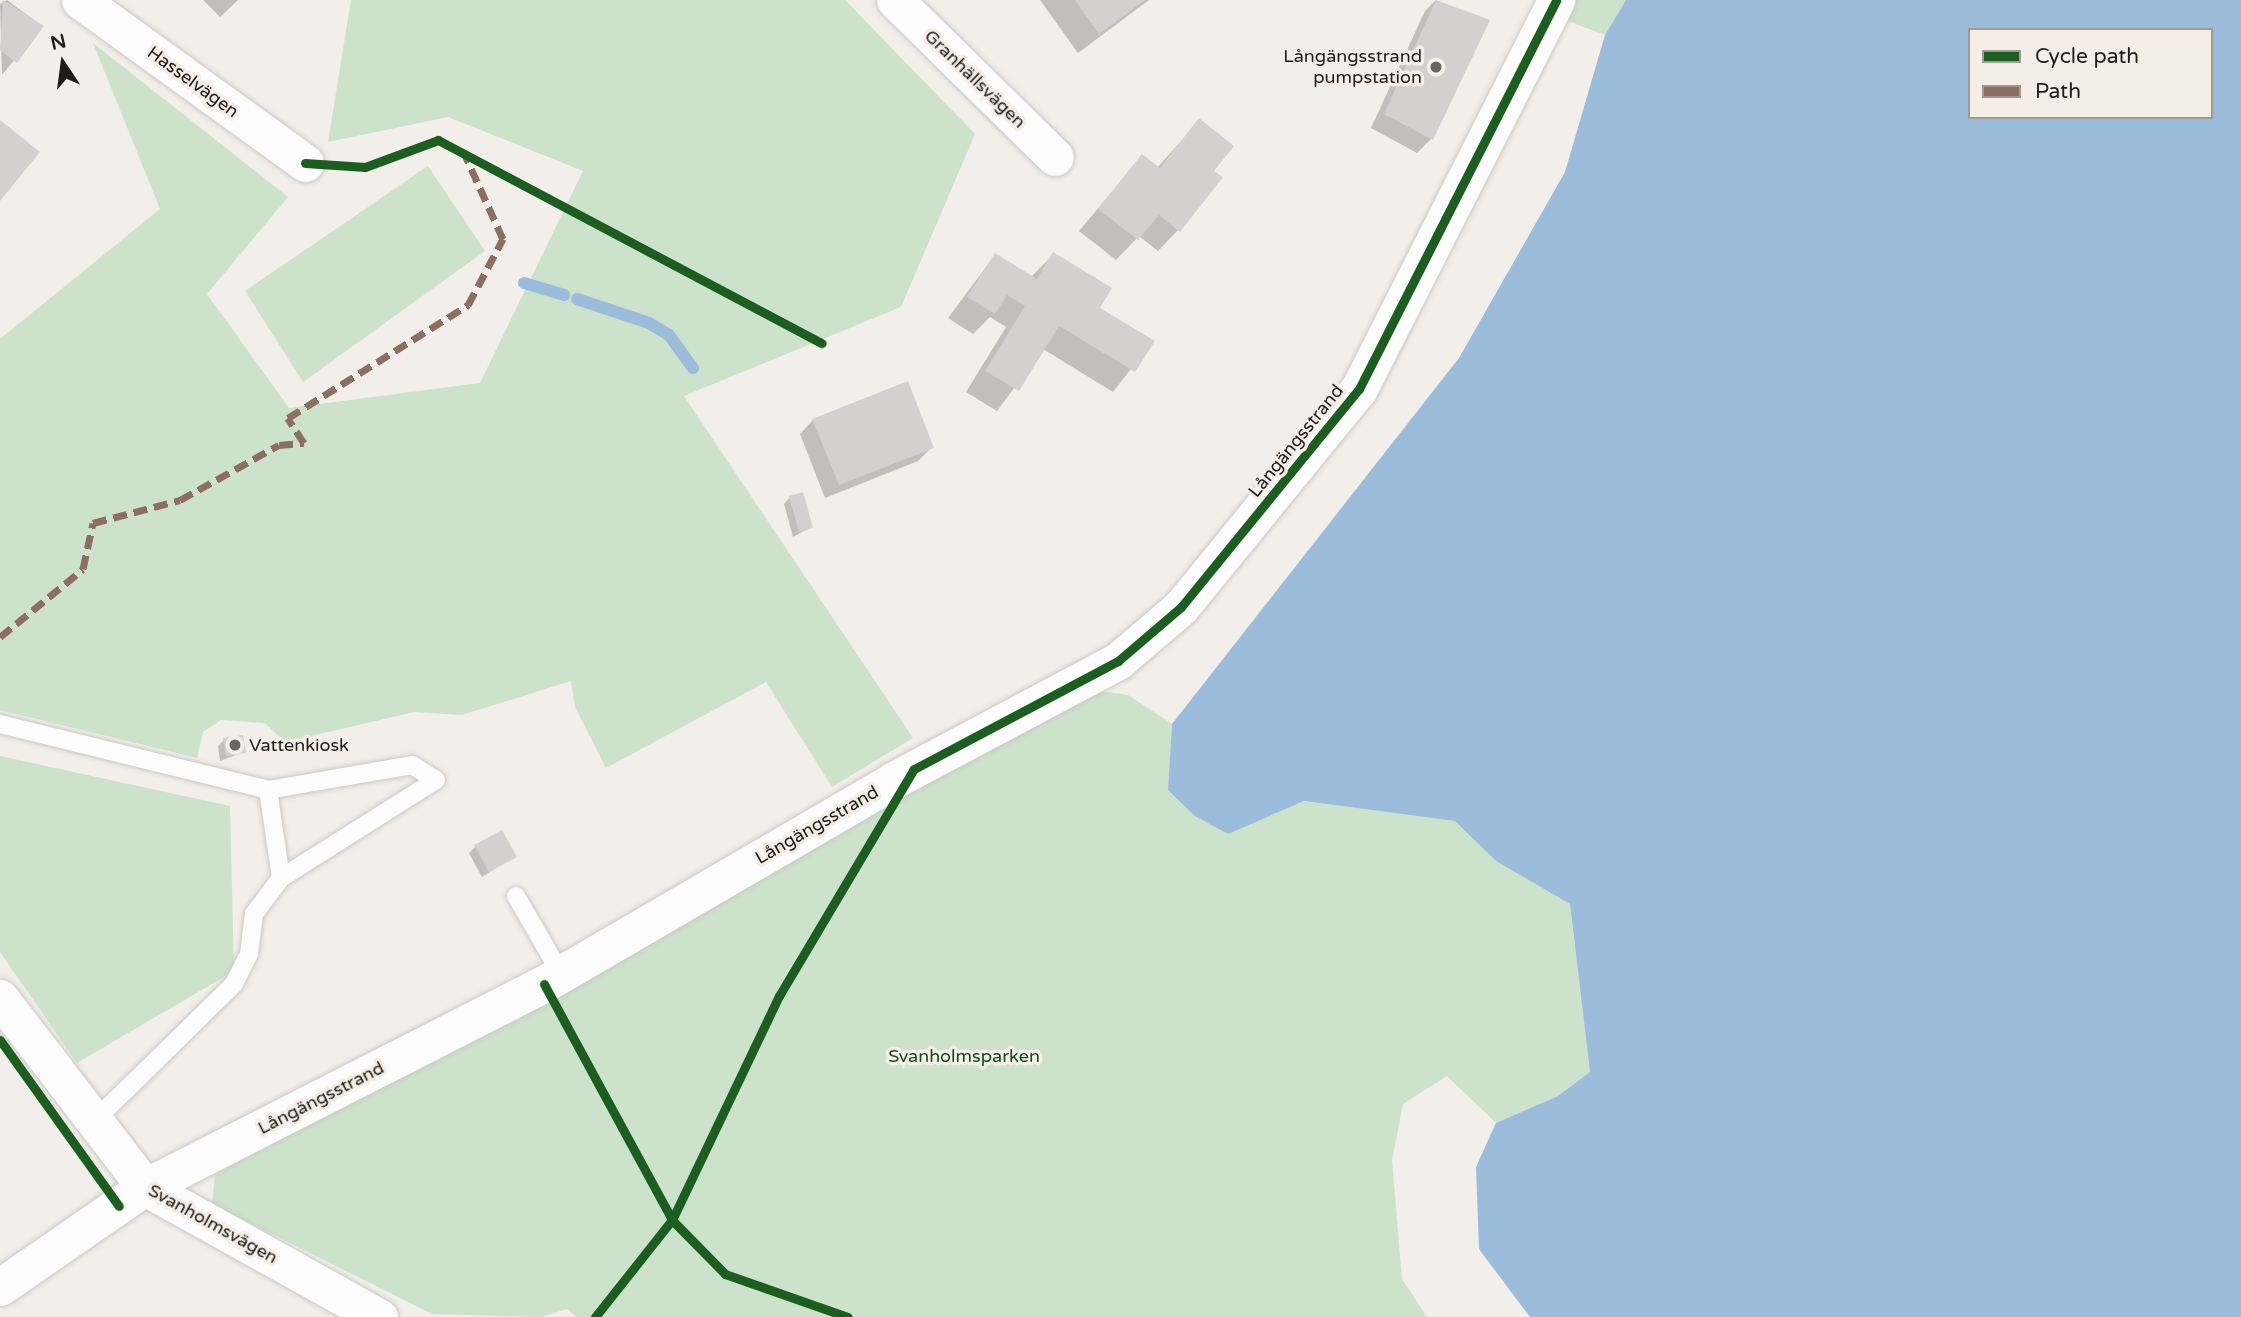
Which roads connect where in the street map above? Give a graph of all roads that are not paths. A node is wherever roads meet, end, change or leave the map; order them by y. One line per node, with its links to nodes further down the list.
1 (80, 0): 5 (street, Hasselvägen)
2 (895, 0): 4 (street, Granhällsvägen)
3 (1556, 0): 10 (street, Långängsstrand)
4 (1055, 157)
5 (305, 163)
6 (0, 724): 7 (lane)
7 (268, 790): 8 (lane); 8 (lane)
8 (281, 878): 12 (lane)
9 (516, 896): 10 (lane)
10 (561, 974): 13 (street, Långängsstrand)
11 (0, 998): 12 (street, Svanholmsvägen)
12 (92, 1123): 13 (street, Svanholmsvägen)
13 (145, 1187): 14 (street, Långängsstrand); 15 (street, Svanholmsvägen)
14 (0, 1287)
15 (379, 1317)

